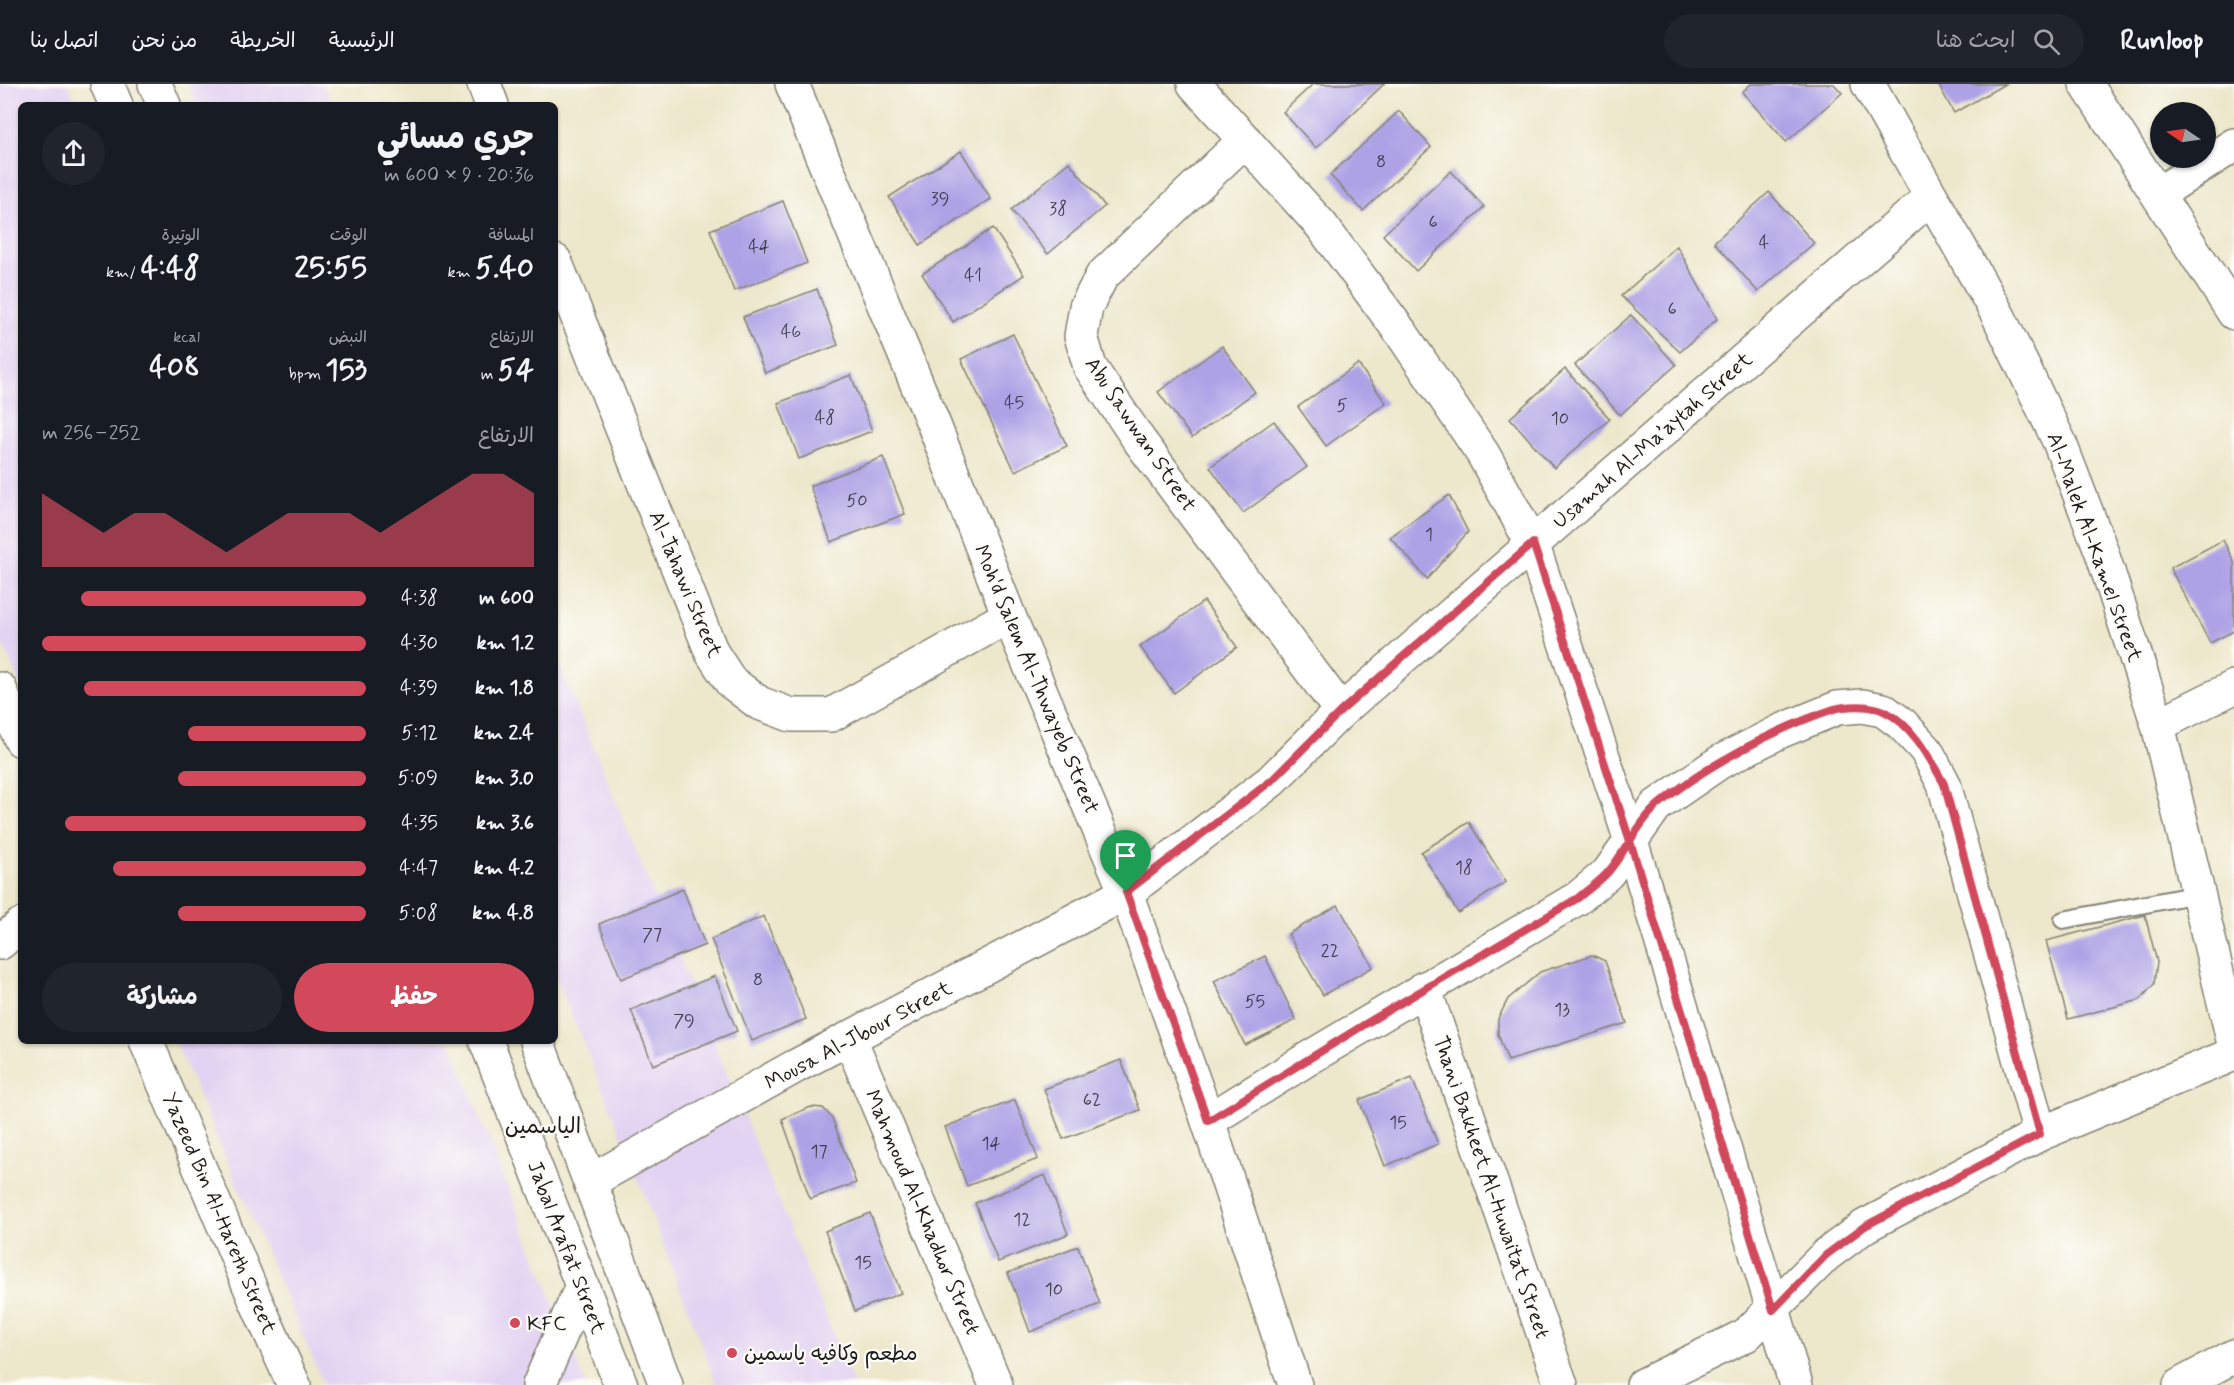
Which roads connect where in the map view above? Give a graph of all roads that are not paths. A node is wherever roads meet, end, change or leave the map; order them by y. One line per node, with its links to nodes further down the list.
1 (107, 84): 8 (street)
2 (155, 84): 9 (street)
3 (484, 84): 10 (street)
4 (792, 84): 18 (street, Moh'd Salem Al-Thwayeb Street)
5 (1194, 84): 11 (street)
6 (1868, 84): 14 (street, Al-Malek Al-Kamel Street)
7 (2086, 84): 13 (street)
8 (115, 102)
9 (163, 102)
10 (491, 102)
11 (1245, 140): 17 (street); 21 (street, Abu Sawwan Street)
12 (2234, 145): 13 (street)
13 (2158, 194): 16 (street)
14 (1931, 197): 17 (street, Usamah Al-Ma’aytah Street); 22 (street, Al-Malek Al-Kamel Street)
15 (558, 269): 18 (street, Al-Tahawi Street)
16 (2234, 313)
17 (1533, 543): 21 (street, Usamah Al-Ma’aytah Street); 24 (street)
18 (1009, 616): 25 (street, Moh'd Salem Al-Thwayeb Street)
19 (2234, 687): 22 (street)
20 (0, 689): 23 (street)
21 (1341, 711): 25 (street, Usamah Al-Ma’aytah Street)
22 (2158, 725): 26 (street, Al-Malek Al-Kamel Street)
23 (18, 733)
24 (1630, 841): 30 (street); 38 (street); 41 (street)
25 (1126, 892): 31 (street, Mousa Al-Jbour Street); 37 (street, Moh'd Salem Al-Thwayeb Street)
26 (2198, 894): 27 (lane); 35 (street, Al-Malek Al-Kamel Street)
27 (2063, 920)
28 (18, 928): 29 (street)
29 (0, 943)
30 (1424, 988): 37 (street); 49 (street, Thani Bakheet Al-Huwaitat Street)
31 (850, 1039): 39 (street, Mousa Al-Jbour Street); 47 (street, Mahmoud Al-Khadhor Street)
32 (147, 1044): 43 (street, Yazeed Bin Al-Hareth Street)
33 (487, 1044): 40 (street, Jabal Arafat Street)
34 (538, 1044): 39 (street)
35 (2234, 1044)
36 (2234, 1054): 38 (street)
37 (1208, 1121): 48 (street, Moh'd Salem Al-Thwayeb Street)
38 (2040, 1134): 41 (street)
39 (591, 1181): 46 (street)
40 (582, 1286): 44 (street); 45 (street, Jabal Arafat Street)
41 (1773, 1310): 50 (street); 51 (street)
42 (2234, 1356): 52 (street)
43 (294, 1385)
44 (539, 1385)
45 (621, 1385)
46 (666, 1385)
47 (996, 1385)
48 (1295, 1385)
49 (1561, 1385)
50 (1643, 1385)
51 (1796, 1385)
52 (2181, 1385)

